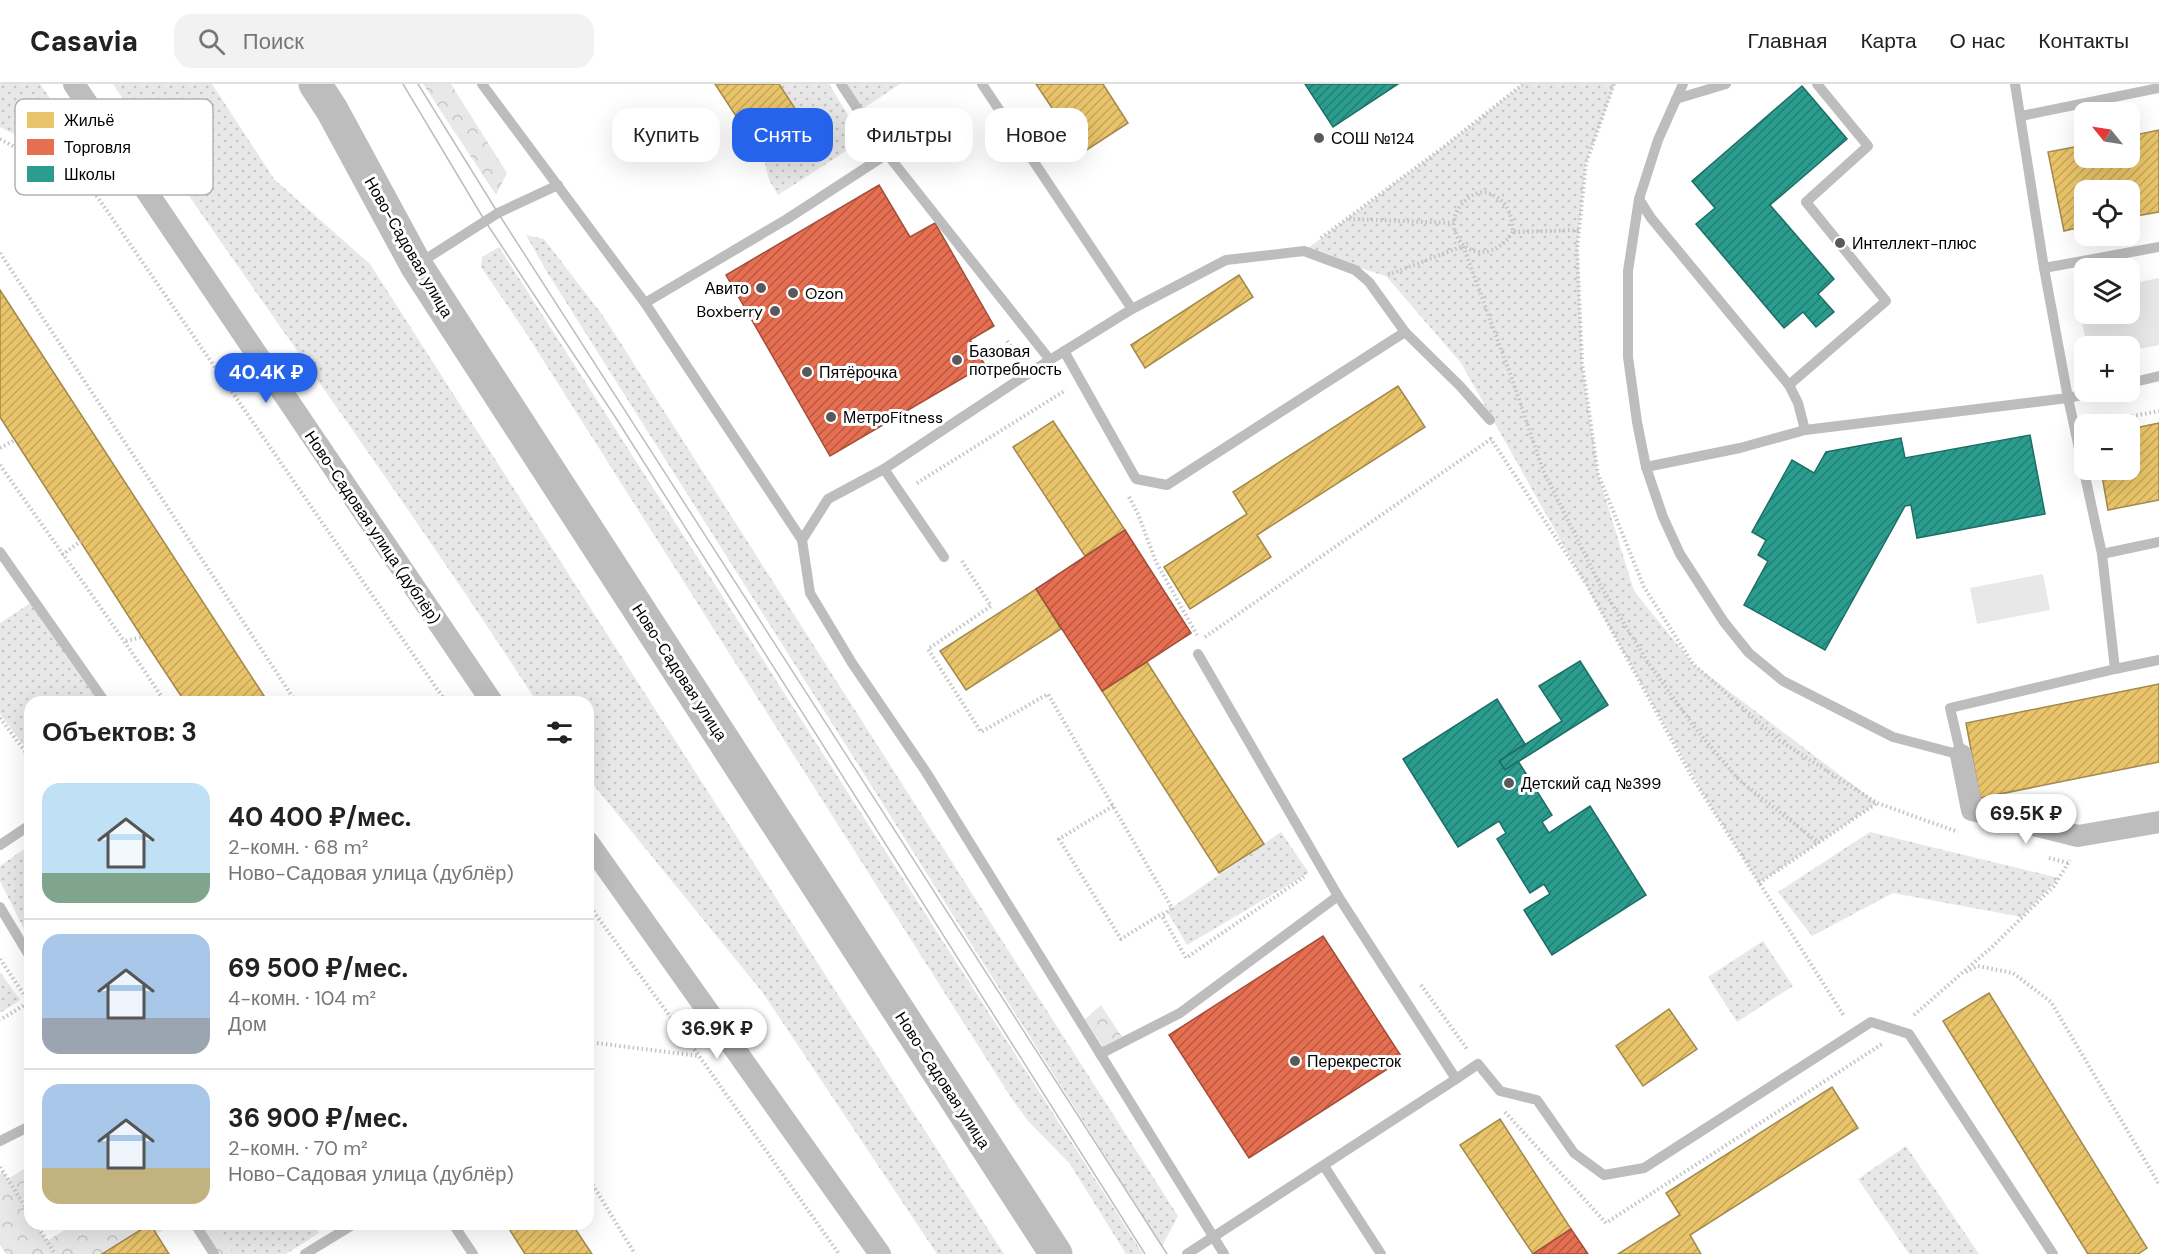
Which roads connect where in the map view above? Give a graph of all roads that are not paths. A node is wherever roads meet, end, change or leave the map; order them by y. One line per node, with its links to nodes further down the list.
1 (74, 84): 11 (street, Ново-Садовая улица (дублёр))
2 (315, 84): 21 (main road, Ново-Садовая улица)
3 (482, 84): 17 (lane)
4 (841, 84): 13 (lane)
5 (982, 84): 24 (lane)
6 (1683, 84): 12 (lane)
7 (1726, 84): 12 (lane)
8 (1817, 84): 30 (lane)
9 (2015, 84): 14 (lane)
10 (2159, 88): 14 (lane)
11 (84, 99)
12 (1676, 99): 19 (lane)
13 (857, 108)
14 (2021, 116): 22 (lane)
15 (875, 162): 23 (lane)
16 (893, 162): 27 (lane)
17 (558, 185): 21 (lane); 23 (lane)
18 (149, 195): 46 (street, Ново-Садовая улица (дублёр))
19 (1639, 199): 30 (lane); 35 (lane)
20 (2159, 247): 22 (lane)
21 (416, 265): 68 (main road, Ново-Садовая улица)
22 (2044, 268): 32 (lane)
23 (645, 303): 37 (lane)
24 (1132, 309): 25 (lane); 26 (lane)
25 (1405, 332): 26 (lane); 33 (lane)
26 (1064, 351): 27 (lane)
27 (1050, 360): 36 (lane)
28 (2159, 376): 29 (lane)
29 (2140, 381)
30 (1789, 385): 34 (lane)
31 (2074, 397): 32 (lane)
32 (2068, 398): 34 (lane); 40 (lane)
33 (1490, 420)
34 (1805, 430): 35 (lane)
35 (1646, 467): 47 (lane)
36 (884, 469): 37 (lane); 41 (lane)
37 (802, 540): 55 (lane)
38 (2159, 542): 40 (lane)
39 (0, 552): 45 (lane)
40 (2102, 554): 44 (lane)
41 (944, 557)
42 (1198, 654): 52 (lane)
43 (2159, 660): 44 (lane)
44 (2115, 669): 47 (lane)
45 (101, 696)
46 (488, 696)
47 (1961, 755): 48 (street)
48 (2159, 822)
49 (24, 829): 50 (lane)
50 (0, 845)
51 (594, 850): 67 (street)
52 (1338, 896): 55 (lane); 56 (lane)
53 (0, 907): 54 (lane)
54 (24, 947)
55 (1100, 1054): 63 (lane)
56 (1456, 1079): 59 (lane); 72 (lane)
57 (24, 1129): 58 (lane)
58 (0, 1141)
59 (1324, 1166): 63 (lane); 71 (lane)
60 (199, 1230): 64 (lane)
61 (344, 1230): 65 (lane)
62 (457, 1230): 66 (lane)
63 (1214, 1238): 69 (lane); 70 (lane)
64 (214, 1254)
65 (305, 1254)
66 (473, 1254)
67 (880, 1254)
68 (1056, 1254)
69 (1187, 1254)
70 (1224, 1254)
71 (1381, 1254)
72 (2053, 1254)

